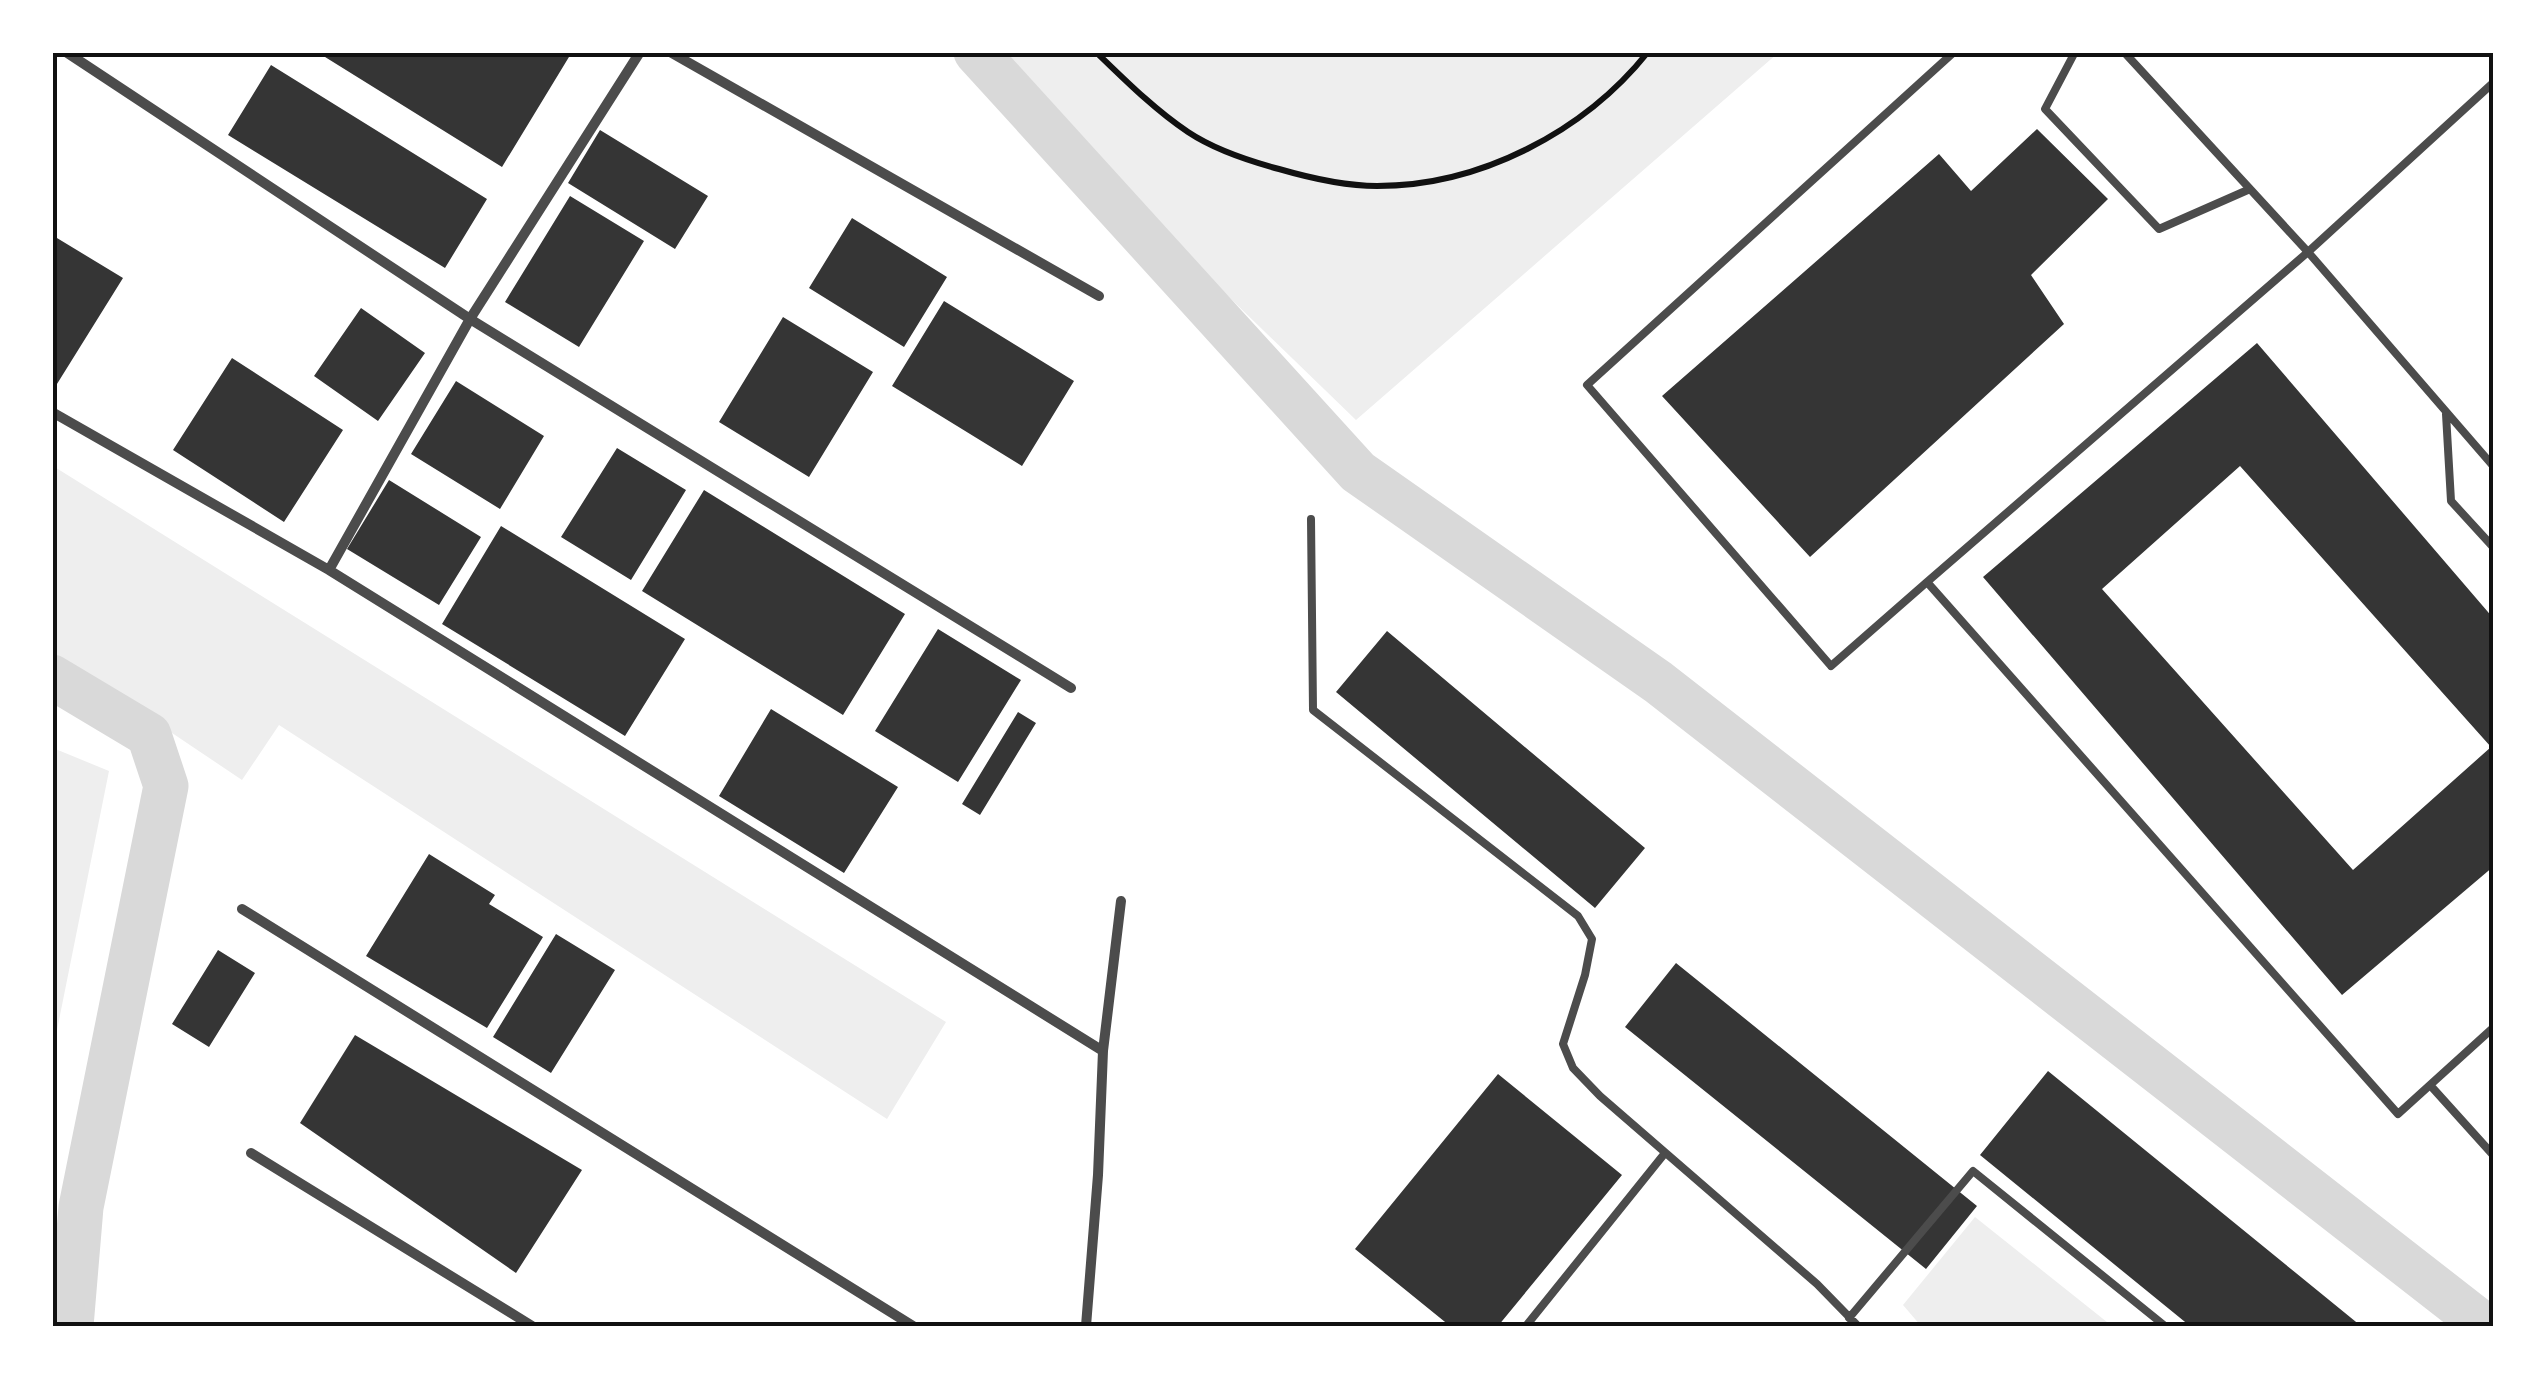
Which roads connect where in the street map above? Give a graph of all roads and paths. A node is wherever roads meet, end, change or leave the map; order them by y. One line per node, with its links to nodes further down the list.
1 (66, 52): 13 (street)
2 (640, 52): 13 (street)
3 (670, 52): 12 (street)
4 (1096, 52): 5 (path)
5 (1648, 52)
6 (1954, 52): 20 (lane)
7 (2075, 52): 10 (lane)
8 (2124, 52): 10 (lane)
9 (2494, 82): 11 (lane)
10 (2250, 189): 11 (lane)
11 (2308, 252): 15 (lane); 20 (lane)
12 (1099, 296)
13 (470, 319): 19 (street); 21 (street)
14 (52, 412): 19 (street)
15 (2446, 412): 16 (lane); 18 (lane)
16 (2494, 467)
17 (1310, 518): 28 (lane)
18 (2494, 548)
19 (330, 570): 25 (street)
20 (1927, 582): 26 (lane)
21 (1071, 688)
22 (1122, 902): 25 (street)
23 (242, 909): 32 (street)
24 (2494, 1027): 26 (lane)
25 (1102, 1051): 33 (street)
26 (2430, 1085): 29 (lane)
27 (250, 1153): 31 (street)
28 (1666, 1153): 30 (lane); 34 (lane)
29 (2494, 1156)
30 (1849, 1318): 35 (lane); 36 (lane)
31 (532, 1326)
32 (913, 1326)
33 (1086, 1326)
34 (1526, 1326)
35 (1858, 1326)
36 (2165, 1326)

